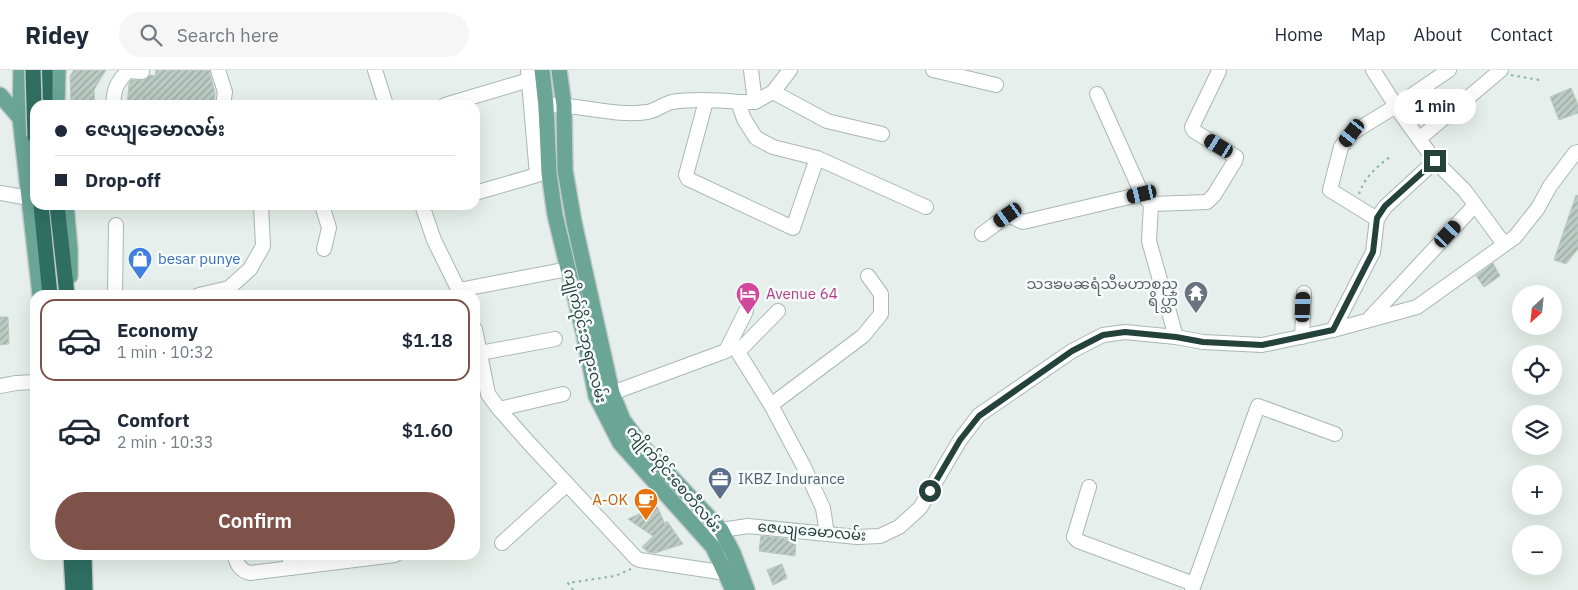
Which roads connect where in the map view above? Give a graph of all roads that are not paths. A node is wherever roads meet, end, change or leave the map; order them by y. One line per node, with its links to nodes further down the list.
1 (21, 70): 36 (main road)
2 (33, 70): 23 (highway, bridge)
3 (45, 70): 24 (highway)
4 (58, 70): 25 (main road)
5 (128, 70): 16 (street); 26 (street)
6 (218, 70): 27 (street)
7 (375, 70): 28 (street)
8 (542, 70): 33 (main road, ကျိုက်ဝိုင်းဘုရားလမ်း)
9 (559, 70): 34 (main road, ကျိုက်ဝိုင်းစေတီလမ်း)
10 (751, 70): 32 (street)
11 (790, 70): 20 (street)
12 (933, 70): 19 (street)
13 (1373, 70): 35 (street)
14 (1449, 70): 35 (street)
15 (1219, 71): 45 (street)
16 (142, 72)
17 (1506, 72): 38 (street)
18 (529, 75): 29 (street); 43 (street)
19 (996, 85)
20 (773, 92): 32 (street); 37 (street)
21 (1097, 94): 45 (street)
22 (0, 95): 36 (main road)
23 (34, 100)
24 (45, 100)
25 (57, 100)
26 (113, 100)
27 (224, 100)
28 (384, 100)
29 (459, 100)
30 (706, 101): 31 (street); 34 (street); 41 (street)
31 (738, 102): 32 (street); 41 (street)
32 (755, 102)
33 (546, 105): 34 (street); 62 (main road, ကျိုက်ဝိုင်းဘုရားလမ်း)
34 (564, 105): 61 (main road, ကျိုက်ဝိုင်းစေတီလမ်း)
35 (1396, 106): 38 (street); 56 (street)
36 (27, 117): 39 (main road)
37 (882, 134)
38 (1419, 139): 42 (street)
39 (30, 149)
40 (1578, 152): 59 (street, ဇေယျခေမာလမ်း)
41 (817, 158): 48 (street)
42 (1435, 161): 47 (street); 56 (street)
43 (480, 192)
44 (0, 193): 46 (street)
45 (1146, 199): 58 (street); 79 (street)
46 (30, 201)
47 (1475, 205): 59 (street); 75 (street)
48 (926, 207)
49 (35, 210): 64 (main road)
50 (36, 210): 65 (highway)
51 (58, 210): 66 (highway)
52 (66, 210): 67 (main road)
53 (261, 210): 69 (street)
54 (324, 210): 60 (street)
55 (427, 210): 70 (street)
56 (1377, 218): 76 (street)
57 (116, 225): 68 (street)
58 (982, 234)
59 (1504, 244): 75 (street, ဇေယျခေမာလမ်း)
60 (324, 249)
61 (582, 255): 62 (main road); 77 (main road, ကျိုက်ဝိုင်းစေတီလမ်း)
62 (567, 264): 71 (street); 78 (main road, ကျိုက်ဝိုင်းဘုရားလမ်း)
63 (868, 276): 88 (street)
64 (40, 290)
65 (49, 290)
66 (66, 290)
67 (72, 290)
68 (115, 290)
69 (220, 290)
70 (459, 290)
71 (471, 290)
72 (1304, 293): 80 (street)
73 (746, 311): 85 (street)
74 (778, 311): 88 (street)
75 (1368, 320): 76 (street, ဇေယျခေမာလမ်း)
76 (1333, 330): 80 (street, ဇေယျခေမာလမ်း)
77 (599, 332): 78 (main road); 85 (main road, ကျိုက်ဝိုင်းစေတီလမ်း)
78 (584, 335): 87 (main road, ကျိုက်ဝိုင်းဘုရားလမ်း)
79 (1176, 337): 80 (street, ဇေယျခေမာလမ်း); 94 (street, ဇေယျခေမာလမ်း)
80 (1302, 337)
81 (555, 338): 82 (street)
82 (480, 353): 89 (street)
83 (30, 382): 84 (street)
84 (0, 386)
85 (612, 392): 87 (street); 93 (main road, ကျိုက်ဝိုင်းစေတီလမ်း)
86 (563, 394): 89 (street)
87 (598, 400): 95 (main road, ကျိုက်ဝိုင်းဘုရားလမ်း)
88 (772, 405): 94 (street)
89 (499, 409): 91 (street)
90 (1335, 434): 103 (street)
91 (567, 484): 96 (street); 102 (street)
92 (1089, 487): 103 (street)
93 (721, 530): 94 (street, ဇေယျခေမာလမ်း); 95 (street); 107 (main road, ကျိုက်ဝိုင်းစေတီလမ်း)
94 (828, 534)
95 (707, 539): 102 (main road, ကျိုက်ဝိုင်းဘုရားလမ်း)
96 (502, 543)
97 (71, 560): 104 (highway)
98 (84, 560): 105 (highway)
99 (236, 560): 101 (street)
100 (320, 560): 101 (street)
101 (290, 562)
102 (726, 573): 106 (main road, ကျိုက်ဝိုင်းဘုရားလမ်း)
103 (1193, 587)
104 (73, 590)
105 (85, 590)
106 (733, 590)
107 (748, 590)

